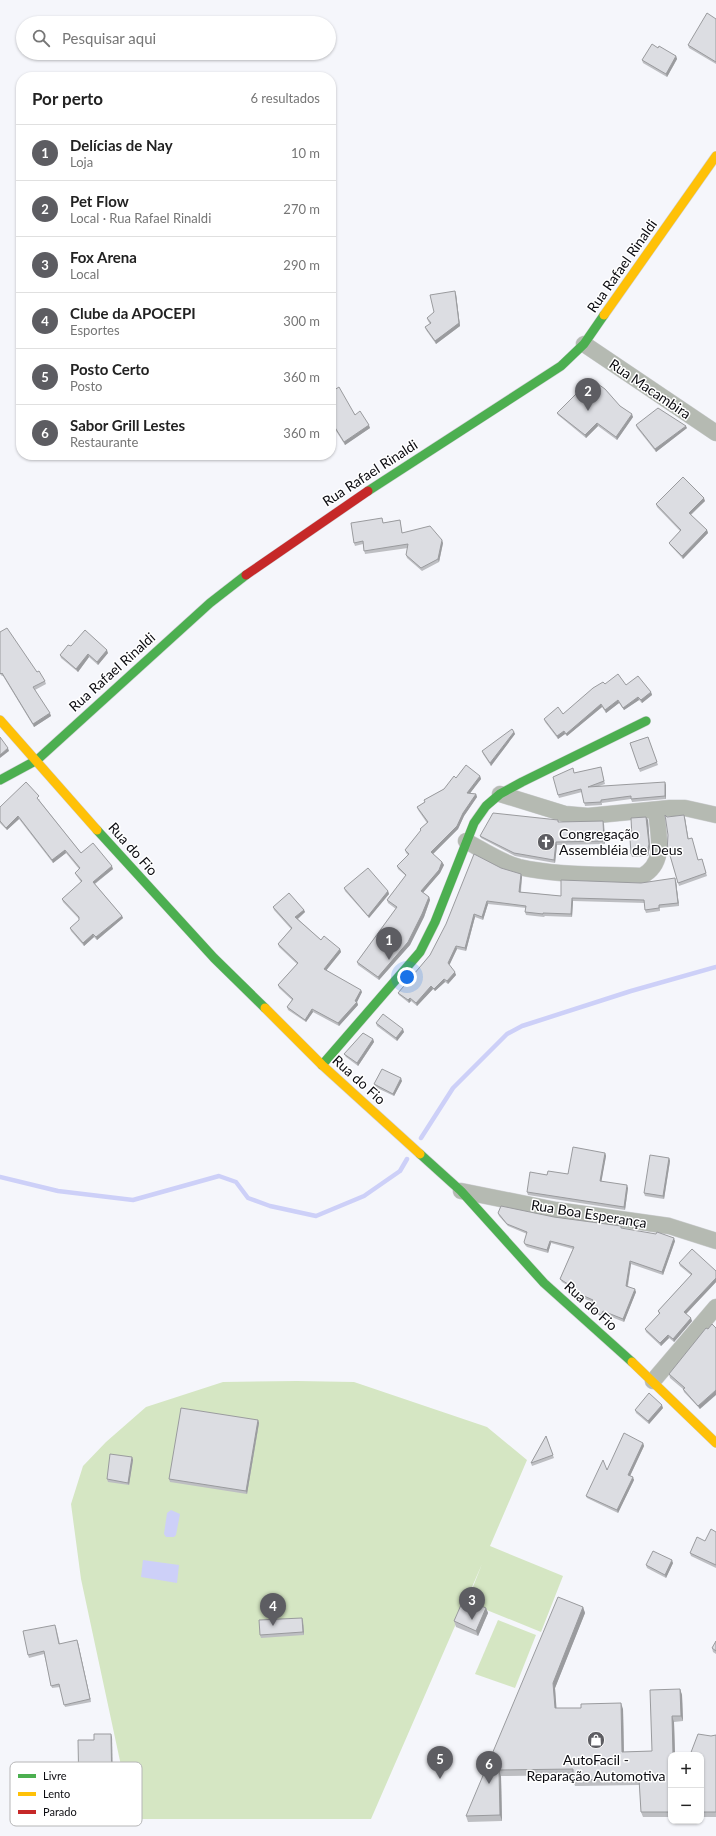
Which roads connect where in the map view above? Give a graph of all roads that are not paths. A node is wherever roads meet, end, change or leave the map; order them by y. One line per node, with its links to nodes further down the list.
1 (716, 156): 2 (street, Rua Rafael Rinaldi)
2 (584, 344): 3 (street, Rua Macambira); 6 (street, Rua Rafael Rinaldi)
3 (716, 433)
4 (0, 720): 6 (street, Rua do Fio)
5 (646, 721): 8 (street)
6 (37, 760): 7 (street, Rua Rafael Rinaldi); 12 (street, Rua do Fio)
7 (0, 780)
8 (500, 794): 9 (street); 11 (street)
9 (656, 810): 10 (street); 11 (street)
10 (716, 815)
11 (466, 841): 12 (street)
12 (322, 1066): 13 (street, Rua do Fio)
13 (461, 1191): 14 (street, Rua Boa Esperança); 16 (street, Rua do Fio)
14 (716, 1241)
15 (716, 1307): 16 (street)
16 (653, 1381): 17 (street, Rua do Fio)
17 (716, 1443)

